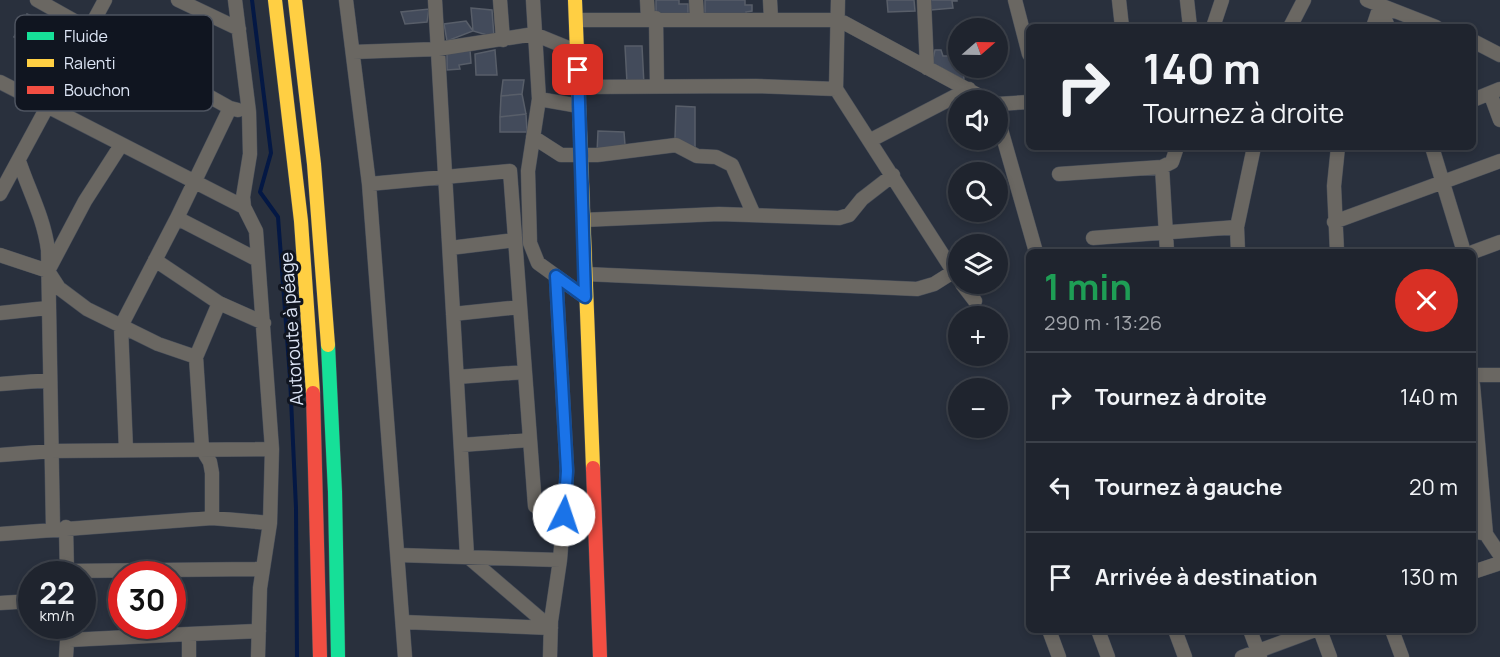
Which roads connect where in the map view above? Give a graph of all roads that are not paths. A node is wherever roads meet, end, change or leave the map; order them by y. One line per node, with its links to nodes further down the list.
1 (37, 0): 23 (street)
2 (105, 0): 24 (street)
3 (235, 0): 39 (street)
4 (275, 0): 170 (main road, Autoroute à péage)
5 (295, 0): 171 (main road)
6 (346, 0): 45 (street)
7 (435, 0): 44 (street)
8 (500, 0): 41 (street)
9 (532, 0): 40 (street)
10 (576, 0): 30 (main road)
11 (647, 0): 27 (street)
12 (696, 0): 28 (street)
13 (770, 0): 29 (street)
14 (838, 0): 31 (street)
15 (924, 0): 48 (street)
16 (1015, 0): 42 (street)
17 (1119, 0): 32 (street)
18 (1187, 0): 33 (street)
19 (1222, 0): 34 (street)
20 (1304, 0): 35 (street)
21 (181, 1): 25 (street)
22 (1373, 3): 36 (street); 37 (street); 38 (street)
23 (62, 15)
24 (96, 15)
25 (210, 15)
26 (213, 16): 39 (street)
27 (652, 18): 28 (street); 30 (street); 51 (street)
28 (697, 19): 29 (street)
29 (771, 19): 31 (street)
30 (577, 20): 46 (main road)
31 (839, 20): 48 (street); 54 (street)
32 (1122, 24)
33 (1190, 24)
34 (1214, 24)
35 (1292, 24)
36 (1373, 24)
37 (1386, 24)
38 (1428, 24)
39 (239, 29): 65 (street)
40 (534, 34): 41 (street); 46 (street); 57 (street)
41 (503, 40): 44 (street)
42 (1026, 42)
43 (1476, 43): 47 (street)
44 (438, 49): 45 (street); 81 (street)
45 (353, 52): 84 (street)
46 (578, 52): 50 (main road)
47 (1500, 55)
48 (927, 68): 52 (street)
49 (0, 82): 53 (street)
50 (578, 87): 51 (street); 61 (main road)
51 (657, 87): 54 (street)
52 (969, 89): 68 (street)
53 (15, 90)
54 (836, 90): 68 (street)
55 (1495, 91): 58 (street); 66 (street)
56 (213, 98): 62 (street)
57 (539, 99): 61 (street); 67 (street)
58 (1476, 99)
59 (1026, 102): 60 (street)
60 (1008, 103)
61 (579, 106): 75 (main road)
62 (230, 108): 65 (street); 82 (street)
63 (46, 111): 77 (street)
64 (54, 111): 69 (street)
65 (249, 112): 86 (street)
66 (1500, 120)
67 (533, 137): 75 (street); 109 (street)
68 (871, 140): 80 (street)
69 (121, 145): 82 (street); 107 (street)
70 (1007, 150): 97 (street)
71 (1176, 150): 78 (street)
72 (1253, 150): 91 (street)
73 (1338, 150): 90 (street)
74 (1433, 150): 83 (street)
75 (580, 155): 87 (street); 89 (main road)
76 (1500, 161): 83 (street)
77 (10, 167): 85 (street); 107 (street)
78 (1162, 167): 79 (street); 92 (street)
79 (1059, 174)
80 (893, 176): 87 (street); 106 (street)
81 (445, 177): 84 (street); 94 (street); 96 (street)
82 (194, 182): 86 (street); 88 (street)
83 (1443, 183): 90 (street); 101 (street)
84 (369, 184): 142 (street)
85 (0, 194)
86 (244, 207): 105 (street)
87 (754, 215): 89 (street)
88 (177, 218): 104 (street); 105 (street)
89 (583, 220): 108 (main road)
90 (1334, 222): 100 (street)
91 (1237, 227): 92 (street); 99 (street)
92 (1166, 233): 93 (street); 98 (street)
93 (1092, 238)
94 (515, 240): 96 (street); 115 (street)
95 (1500, 242): 102 (street)
96 (450, 248): 118 (street)
97 (1035, 249)
98 (1167, 249)
99 (1238, 249)
100 (1337, 249)
101 (1463, 249)
102 (1476, 251)
103 (0, 255): 107 (street)
104 (155, 260): 114 (street); 120 (street)
105 (258, 260): 119 (street)
106 (948, 263)
107 (48, 271): 116 (street); 120 (street)
108 (585, 274): 110 (street); 112 (main road)
109 (556, 276): 112 (street); 145 (street)
110 (948, 279)
111 (970, 294): 113 (street)
112 (585, 297): 174 (main road)
113 (975, 301)
114 (219, 303): 119 (street); 121 (street)
115 (520, 307): 118 (street); 122 (street)
116 (47, 308): 117 (street); 126 (street)
117 (0, 313)
118 (453, 315): 125 (street)
119 (264, 323): 131 (street)
120 (121, 326): 121 (street); 132 (street)
121 (196, 357): 130 (street)
122 (525, 372): 125 (street); 128 (street)
123 (1476, 375): 124 (street)
124 (1500, 375)
125 (457, 377): 129 (street)
126 (50, 380): 127 (street); 133 (street)
127 (0, 384)
128 (530, 440): 129 (street); 136 (street)
129 (461, 445): 144 (street)
130 (202, 448): 131 (street); 132 (street); 137 (street)
131 (272, 449): 138 (street)
132 (126, 450): 133 (street)
133 (52, 451): 134 (street); 139 (street)
134 (0, 455)
135 (1476, 459): 140 (street)
136 (535, 506)
137 (212, 518): 138 (street); 139 (street)
138 (270, 523): 148 (street)
139 (60, 527): 141 (street); 146 (street)
140 (1479, 533): 143 (street)
141 (0, 534)
142 (398, 555): 144 (street); 153 (street)
143 (1500, 555)
144 (467, 556): 145 (street); 154 (street)
145 (560, 560): 154 (street)
146 (65, 561)
147 (1500, 563): 150 (street)
148 (262, 569): 149 (street); 155 (street)
149 (96, 572)
150 (1476, 572)
151 (18, 602): 152 (street)
152 (0, 603)
153 (403, 622): 154 (street); 172 (street)
154 (551, 628): 173 (street)
155 (259, 631): 164 (street); 169 (street)
156 (96, 632): 164 (street)
157 (1050, 633): 175 (street)
158 (1099, 633): 176 (street)
159 (1176, 633): 177 (street)
160 (1251, 633): 166 (street)
161 (1309, 633): 166 (street)
162 (1321, 633): 179 (street)
163 (1393, 633): 180 (street)
164 (189, 634): 168 (street)
165 (68, 639): 167 (street)
166 (1259, 654): 178 (street)
167 (66, 657)
168 (189, 657)
169 (258, 657)
170 (320, 657)
171 (338, 657)
172 (405, 657)
173 (550, 657)
174 (600, 657)
175 (1059, 657)
176 (1108, 657)
177 (1185, 657)
178 (1242, 657)
179 (1330, 657)
180 (1402, 657)

